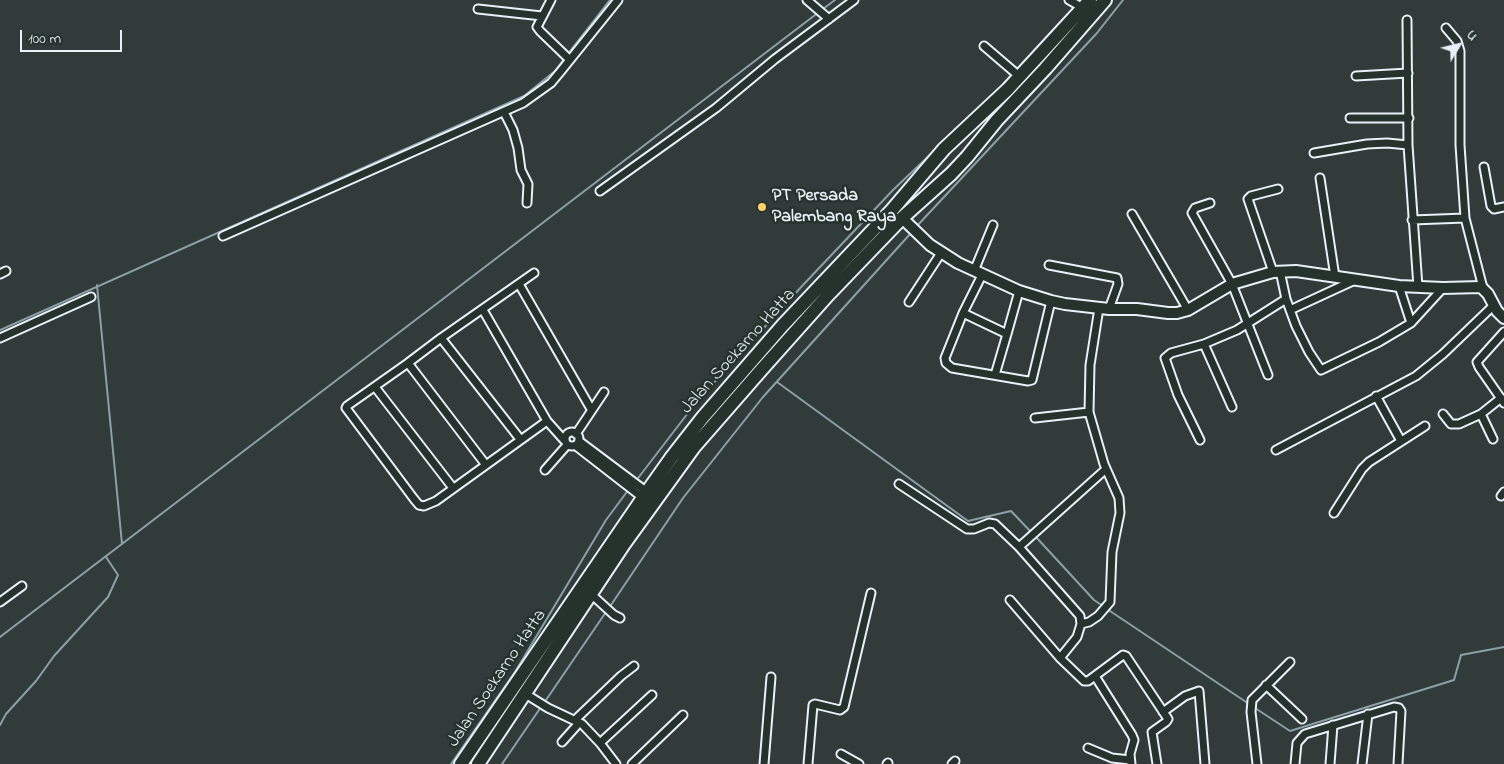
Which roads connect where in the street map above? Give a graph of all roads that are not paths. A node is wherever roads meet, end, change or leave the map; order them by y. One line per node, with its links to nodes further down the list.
1 (551, 0): 8 (street)
2 (618, 0): 13 (street)
3 (807, 0): 9 (street)
4 (854, 0): 9 (street)
5 (1105, 0): 32 (highway, Jalan Soekarno Hatta)
6 (1079, 4): 15 (highway, Jalan Soekarno Hatta)
7 (478, 9): 8 (street)
8 (542, 16): 13 (street)
9 (827, 18): 25 (street)
10 (1407, 20): 14 (street)
11 (1446, 28): 30 (street)
12 (984, 46): 15 (street)
13 (569, 59): 17 (street)
14 (1408, 72): 16 (street); 19 (street)
15 (1019, 76): 74 (highway, Jalan Soekarno Hatta)
16 (1356, 76)
17 (504, 112): 26 (street); 34 (street)
18 (1350, 118): 19 (street)
19 (1409, 118): 20 (street)
20 (1408, 145): 21 (street); 31 (street)
21 (1314, 153)
22 (1484, 167): 28 (street)
23 (1320, 178): 40 (street)
24 (1278, 189): 37 (street)
25 (600, 191)
26 (527, 203)
27 (1210, 203): 43 (street)
28 (1504, 207)
29 (1132, 214): 56 (street)
30 (1465, 218): 31 (street); 47 (street)
31 (1412, 220): 45 (street)
32 (905, 221): 35 (street); 74 (highway, Jalan Soekarno Hatta)
33 (993, 225): 39 (street)
34 (223, 236)
35 (941, 253): 39 (street); 52 (street)
36 (1049, 266): 54 (street)
37 (1277, 272): 40 (street); 43 (street); 50 (street)
38 (534, 273): 42 (street)
39 (978, 273): 48 (street); 58 (street)
40 (1335, 277): 41 (street)
41 (1355, 280): 44 (street); 57 (street)
42 (520, 284): 55 (street); 76 (street)
43 (1232, 284): 56 (street); 61 (street)
44 (1399, 286): 45 (street); 60 (street)
45 (1418, 286): 46 (street)
46 (1443, 288): 47 (street); 60 (street)
47 (1483, 288): 53 (street)
48 (1019, 291): 51 (street); 63 (street)
49 (90, 297): 64 (street)
50 (1286, 299): 57 (street); 61 (street)
51 (1051, 301): 54 (street); 68 (street)
52 (909, 302)
53 (1493, 306): 59 (street); 72 (street)
54 (1104, 308): 56 (street); 77 (street)
55 (483, 310): 65 (street); 81 (street)
56 (1188, 310)
57 (1290, 310): 60 (street)
58 (963, 313): 63 (street); 68 (street)
59 (1504, 318)
60 (1411, 323)
61 (1248, 324): 66 (street); 69 (street)
62 (1504, 332): 73 (street)
63 (1007, 334): 68 (street)
64 (0, 338)
65 (441, 338): 67 (street); 84 (street)
66 (1204, 344): 75 (street); 86 (street)
67 (408, 363): 70 (street); 91 (street)
68 (995, 375)
69 (1268, 375)
70 (375, 387): 95 (street); 95 (street)
71 (604, 392): 76 (street)
72 (1376, 396): 87 (street); 90 (street)
73 (1502, 401): 79 (street)
74 (721, 406): 96 (highway, Jalan Soekarno Hatta); 101 (highway, Jalan Soekarno Hatta)
75 (1232, 407)
76 (591, 409): 83 (street)
77 (1089, 412): 80 (street); 92 (street)
78 (1443, 414): 79 (street)
79 (1481, 414): 85 (street)
80 (1035, 418)
81 (548, 421): 84 (street); 88 (street)
82 (1425, 426): 87 (street)
83 (576, 434): 88 (street); 89 (street)
84 (520, 439): 91 (street)
85 (1493, 439)
86 (1200, 440)
87 (1401, 441): 97 (street)
88 (566, 443): 89 (street); 93 (street)
89 (577, 444): 96 (street)
90 (1276, 450)
91 (486, 465): 95 (street)
92 (1106, 469): 98 (street); 105 (street)
93 (545, 470)
94 (900, 484): 98 (street)
95 (453, 488)
96 (642, 492): 125 (highway, Jalan Soekarno Hatta)
97 (1334, 514)
98 (1019, 547): 105 (street)
99 (22, 586): 103 (street)
100 (871, 593): 130 (street)
101 (591, 594): 104 (street); 112 (highway, Jalan Soekarno Hatta)
102 (1010, 600): 106 (street)
103 (0, 602)
104 (620, 618)
105 (1081, 624): 106 (street)
106 (1060, 658): 110 (street)
107 (1290, 662): 111 (street)
108 (634, 666): 118 (street)
109 (771, 676): 129 (street)
110 (1095, 676): 114 (street); 124 (street)
111 (1266, 685): 117 (street); 134 (street)
112 (524, 693): 118 (street); 126 (highway, Jalan Soekarno Hatta)
113 (652, 695): 121 (street)
114 (1163, 712): 132 (street); 133 (street)
115 (1368, 714): 119 (street); 137 (street); 138 (street)
116 (683, 715): 128 (street)
117 (1302, 719)
118 (577, 722): 120 (street); 121 (street)
119 (1333, 725): 135 (street); 136 (street)
120 (562, 742)
121 (600, 742): 127 (street)
122 (1088, 748): 124 (street)
123 (841, 754): 131 (street)
124 (1130, 762)
125 (461, 764)
126 (478, 764)
127 (616, 764)
128 (632, 764)
129 (764, 764)
130 (808, 764)
131 (859, 764)
132 (1157, 764)
133 (1205, 764)
134 (1257, 764)
135 (1294, 764)
136 (1330, 764)
137 (1362, 764)
138 (1398, 764)

